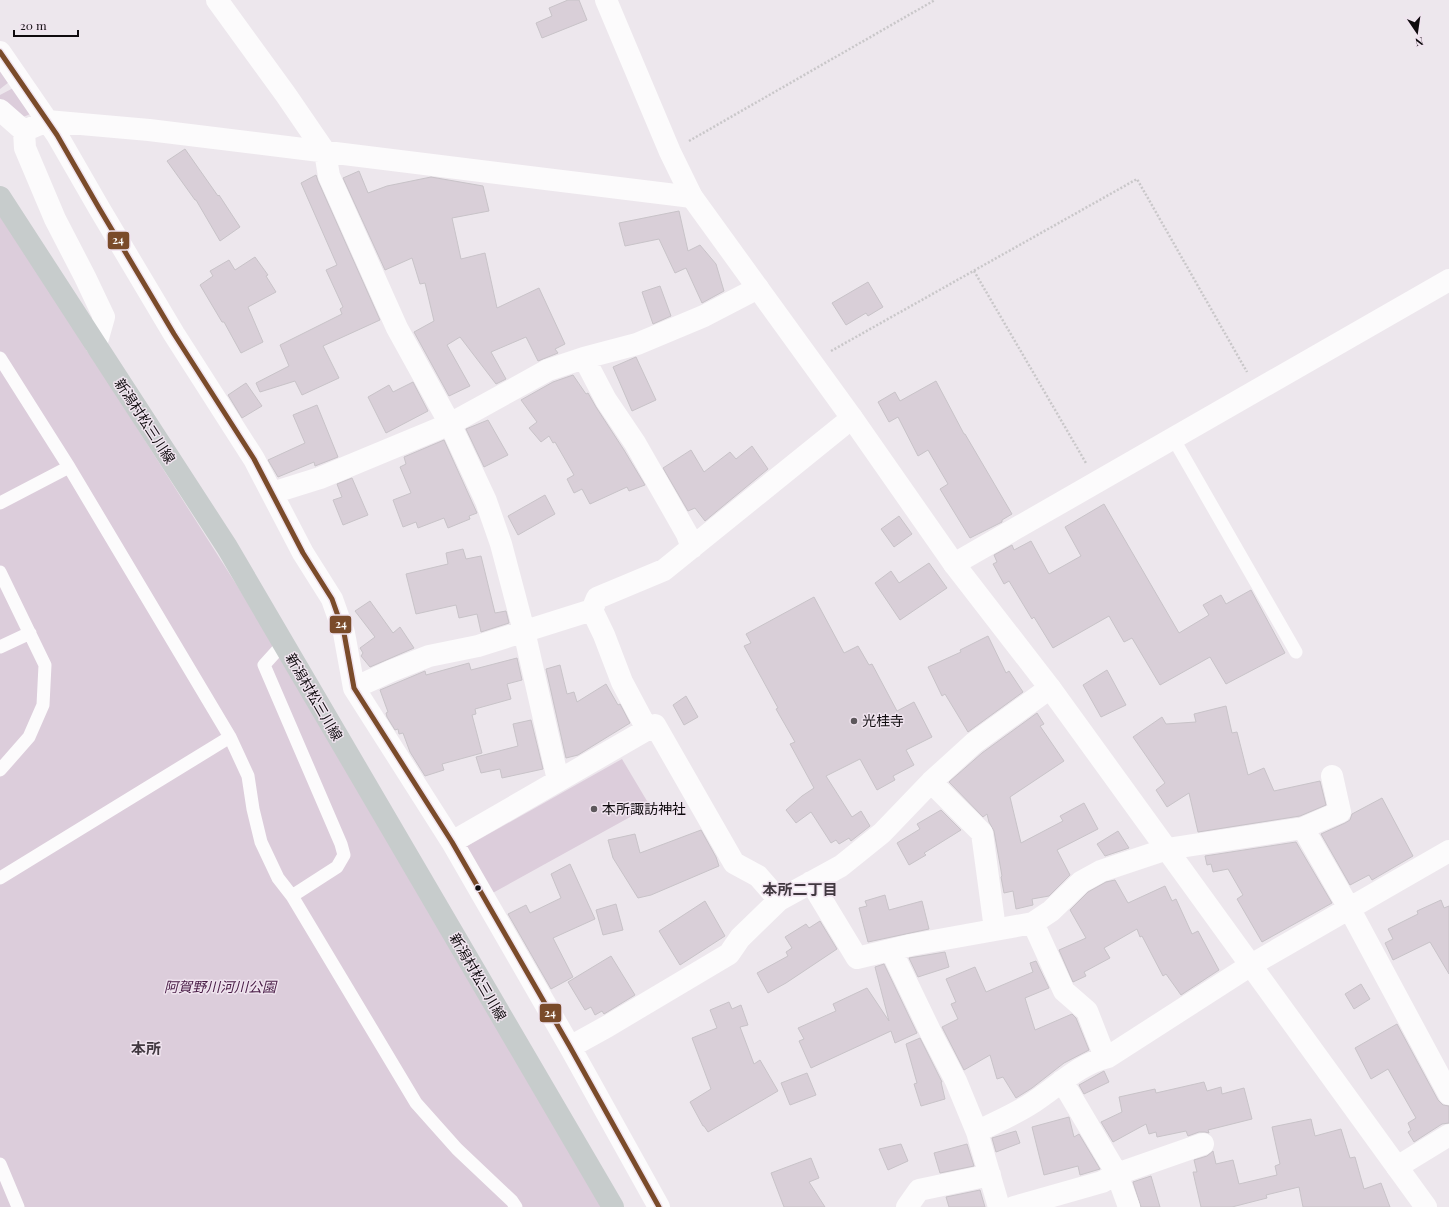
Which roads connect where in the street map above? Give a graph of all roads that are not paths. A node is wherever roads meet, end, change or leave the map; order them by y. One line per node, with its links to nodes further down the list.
1 (217, 0): 7 (street)
2 (606, 0): 9 (street)
3 (0, 52): 5 (street)
4 (0, 110): 6 (street)
5 (48, 121): 6 (street); 7 (street); 19 (street)
6 (24, 131): 12 (street)
7 (325, 152): 9 (street); 16 (street)
8 (0, 197): 12 (main road, 新潟村松三川線)
9 (692, 197): 11 (street)
10 (1449, 280): 17 (street)
11 (758, 288): 14 (street); 15 (street)
12 (96, 345): 27 (main road, 新潟村松三川線)
13 (0, 358): 18 (lane)
14 (584, 358): 16 (street); 21 (street)
15 (852, 418): 21 (street); 22 (street)
16 (450, 424): 19 (street); 25 (street)
17 (1173, 438): 22 (street); 29 (lane)
18 (69, 467): 20 (lane); 33 (lane)
19 (272, 493): 30 (street)
20 (0, 503)
21 (692, 548): 24 (street)
22 (954, 564): 31 (street)
23 (0, 572): 26 (lane)
24 (592, 610): 25 (street); 32 (street)
25 (524, 631): 30 (street); 36 (street)
26 (30, 633): 28 (lane); 34 (lane)
27 (283, 644): 44 (lane); 64 (main road, 新潟村松三川線)
28 (0, 647)
29 (1296, 652)
30 (354, 688): 39 (street)
31 (1050, 688): 37 (street); 40 (street)
32 (647, 729): 36 (street); 45 (street)
33 (230, 737): 42 (lane); 44 (lane)
34 (0, 770)
35 (1332, 776): 38 (street)
36 (558, 780): 39 (street)
37 (931, 782): 43 (street); 48 (street)
38 (1303, 828): 40 (street); 46 (street)
39 (452, 842): 51 (street)
40 (1167, 849): 47 (street); 50 (street)
41 (1449, 851): 46 (street)
42 (0, 878)
43 (811, 882): 45 (street); 49 (street)
44 (292, 896): 63 (lane)
45 (779, 900): 51 (street)
46 (1349, 908): 50 (street); 54 (street)
47 (1033, 923): 48 (street); 52 (street)
48 (995, 929): 49 (street)
49 (891, 950): 55 (street)
50 (1251, 965): 52 (street); 59 (street)
51 (570, 1047): 65 (street)
52 (1105, 1057): 53 (street)
53 (1062, 1081): 55 (street); 60 (street)
54 (1449, 1094)
55 (977, 1132): 61 (street)
56 (1449, 1135): 59 (street)
57 (1203, 1144): 60 (street)
58 (0, 1164): 62 (lane)
59 (1397, 1167): 70 (street)
60 (1117, 1174): 68 (street); 69 (street)
61 (990, 1175): 66 (street); 67 (street)
62 (18, 1207)
63 (516, 1207)
64 (613, 1207)
65 (659, 1207)
66 (907, 1207)
67 (1000, 1207)
68 (1014, 1207)
69 (1129, 1207)
70 (1426, 1207)

